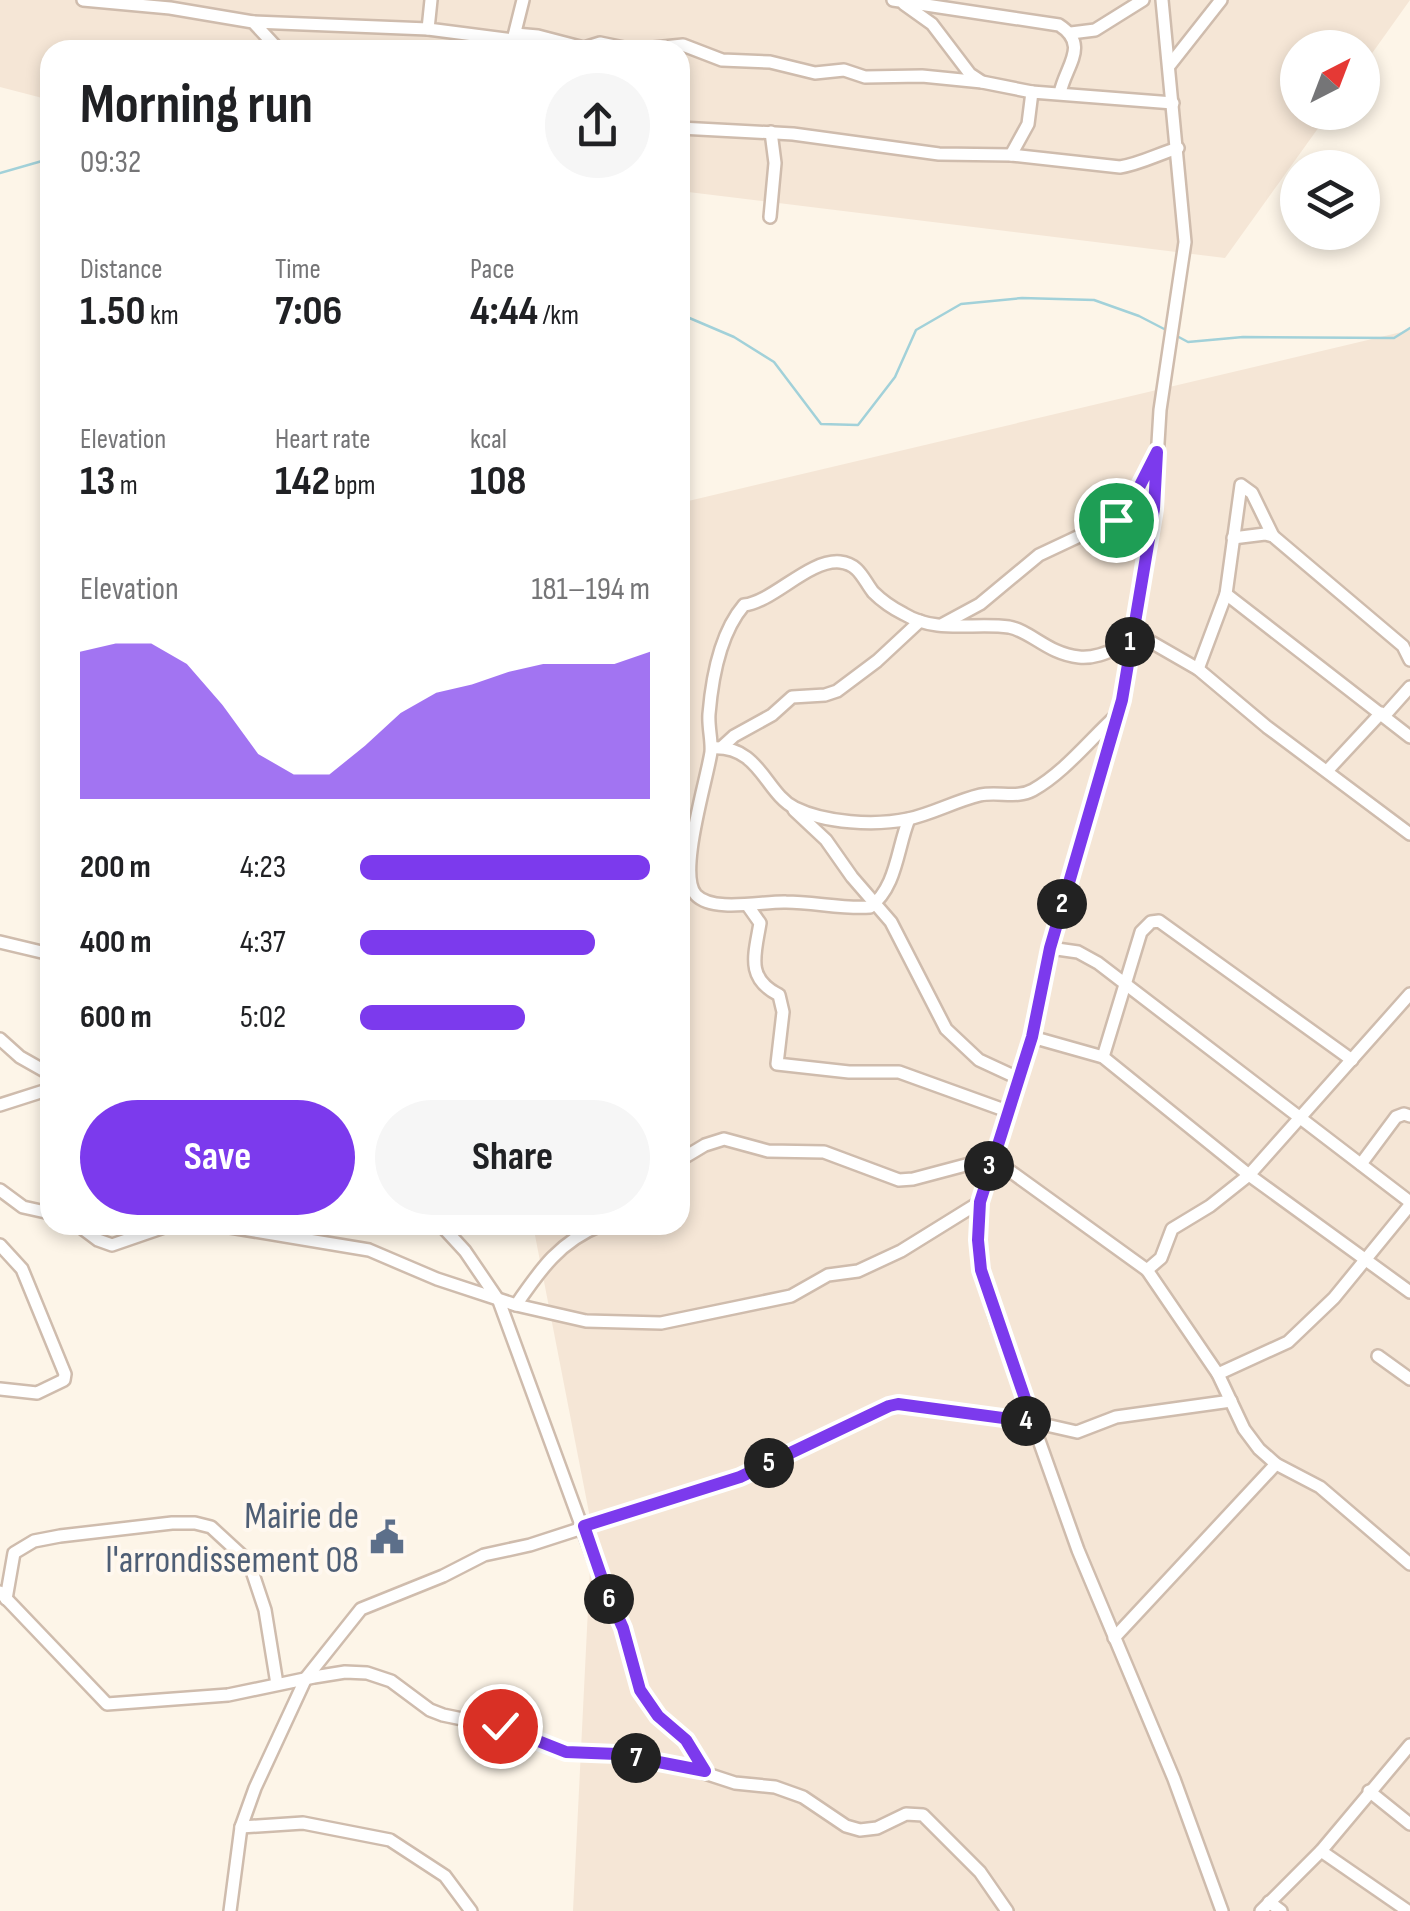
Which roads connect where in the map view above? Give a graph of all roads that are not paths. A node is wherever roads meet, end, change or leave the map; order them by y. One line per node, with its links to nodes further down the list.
1 (72, 0): 8 (street)
2 (431, 0): 12 (street)
3 (523, 0): 16 (street)
4 (893, 0): 9 (street)
5 (1143, 0): 13 (street)
6 (1162, 0): 18 (street)
7 (1221, 0): 18 (street)
8 (85, 1): 11 (street)
9 (900, 1): 10 (street); 19 (street)
10 (930, 3): 13 (street)
11 (253, 22): 12 (street); 14 (street)
12 (428, 29): 15 (street)
13 (1071, 33): 21 (street)
14 (269, 40)
15 (508, 40)
16 (515, 40)
17 (690, 48): 19 (street)
18 (1169, 66): 22 (street)
19 (982, 82): 20 (street)
20 (1032, 92): 21 (street); 26 (street)
21 (1060, 93): 22 (street)
22 (1174, 104): 25 (street)
23 (690, 128): 24 (street)
24 (771, 132): 26 (street); 27 (street)
25 (1178, 148): 26 (street); 28 (street)
26 (1011, 155)
27 (770, 217)
28 (1157, 452): 33 (street); 34 (street)
29 (1273, 536): 30 (street); 30 (street); 35 (street)
30 (1233, 538): 31 (street)
31 (1226, 594): 36 (street); 39 (street)
32 (920, 621): 33 (street); 41 (street); 41 (street)
33 (939, 626): 34 (street)
34 (1131, 637): 36 (street); 38 (street)
35 (1410, 660)
36 (1198, 669): 42 (street)
37 (1410, 687): 39 (street)
38 (1118, 714): 44 (street); 49 (street)
39 (1383, 714): 40 (street); 42 (street)
40 (1410, 737)
41 (717, 748): 43 (street); 47 (street)
42 (1327, 771): 45 (street)
43 (792, 807): 44 (street); 46 (street)
44 (908, 819): 46 (street)
45 (1410, 834)
46 (875, 905): 47 (street); 58 (street)
47 (748, 906): 61 (street)
48 (0, 942): 50 (street)
49 (1050, 948): 51 (street); 53 (street)
50 (40, 952)
51 (1126, 986): 55 (street); 56 (street); 63 (street)
52 (1410, 994): 56 (street)
53 (1032, 1037): 55 (street); 58 (street)
54 (0, 1039): 57 (street)
55 (1103, 1057): 67 (street)
56 (1352, 1060): 63 (street)
57 (40, 1068)
58 (1020, 1080): 61 (street)
59 (40, 1092): 60 (street)
60 (1, 1102)
61 (1008, 1111): 65 (street)
62 (1410, 1116): 66 (street)
63 (1300, 1117): 66 (street); 67 (street)
64 (690, 1154): 65 (street)
65 (992, 1158): 69 (street); 79 (street)
66 (1361, 1164): 70 (street)
67 (1249, 1175): 78 (street); 79 (street)
68 (0, 1190): 71 (street)
69 (980, 1202): 82 (street); 88 (street)
70 (1410, 1204): 78 (street)
71 (40, 1211)
72 (95, 1235): 73 (street)
73 (141, 1235)
74 (278, 1235): 81 (street)
75 (450, 1235): 81 (street)
76 (579, 1235): 82 (street)
77 (0, 1245): 86 (street)
78 (1367, 1260): 80 (street); 84 (street)
79 (1147, 1270): 84 (street)
80 (1410, 1292)
81 (499, 1301): 82 (street); 90 (street)
82 (516, 1305)
83 (1378, 1356): 85 (street)
84 (1218, 1374): 87 (street)
85 (1410, 1379)
86 (0, 1389)
87 (1230, 1401): 88 (street); 89 (street)
88 (1033, 1422): 90 (street); 93 (street)
89 (1276, 1464): 91 (street); 93 (street)
90 (584, 1526): 94 (street); 97 (street)
91 (1410, 1564)
92 (3, 1595): 95 (street); 95 (street)
93 (1114, 1638): 106 (street)
94 (306, 1678): 95 (street); 97 (street); 100 (street)
95 (277, 1684)
96 (1410, 1745): 98 (street)
97 (705, 1771): 105 (street)
98 (1370, 1791): 99 (street); 101 (street)
99 (1410, 1824)
100 (241, 1827): 103 (street); 104 (street)
101 (1320, 1851): 102 (street); 108 (street)
102 (1265, 1906): 107 (street)
103 (230, 1911)
104 (472, 1911)
105 (1007, 1911)
106 (1222, 1911)
107 (1281, 1911)
108 (1408, 1911)

